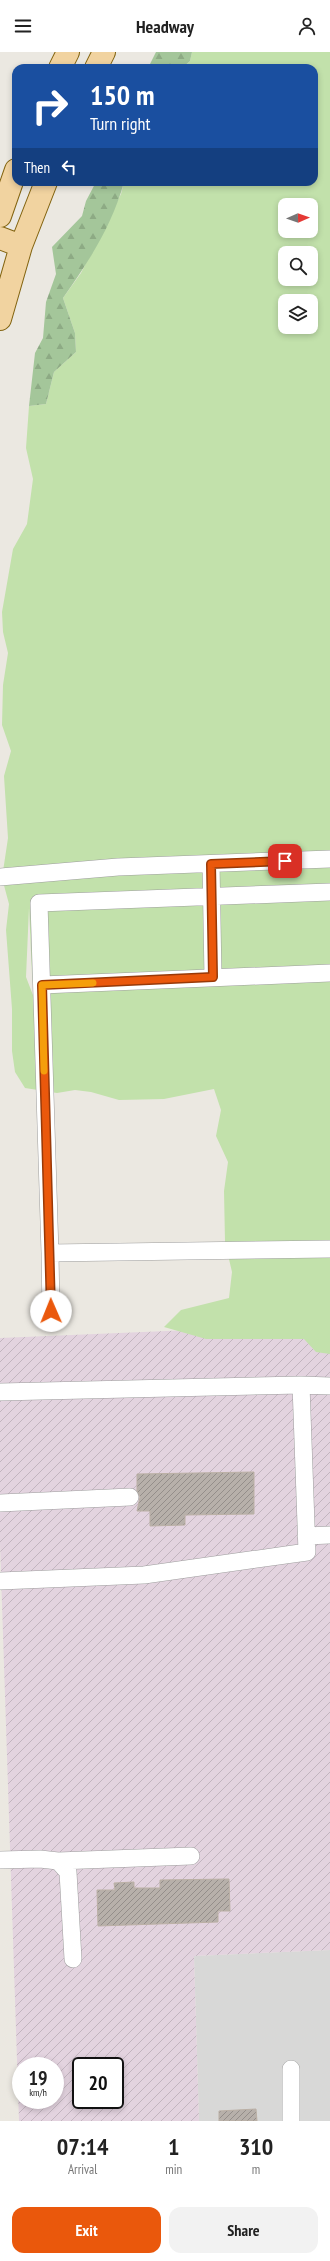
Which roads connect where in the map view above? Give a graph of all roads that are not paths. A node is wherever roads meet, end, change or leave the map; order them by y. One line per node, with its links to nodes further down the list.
1 (68, 52): 3 (main road)
2 (104, 52): 4 (main road)
3 (62, 64)
4 (98, 64)
5 (12, 182): 7 (main road)
6 (44, 186): 9 (main road)
7 (0, 216)
8 (0, 238): 9 (main road)
9 (21, 246): 10 (main road)
10 (0, 319)
11 (330, 860): 12 (street)
12 (211, 864): 13 (street); 15 (street)
13 (0, 878)
14 (330, 892): 15 (street)
15 (212, 896): 17 (street); 18 (street)
16 (330, 973): 17 (street)
17 (213, 977): 18 (street)
18 (42, 985): 20 (street)
19 (330, 1250): 20 (street)
20 (50, 1253): 21 (street)
21 (51, 1311)
22 (301, 1385): 23 (street); 24 (street); 27 (street)
23 (330, 1386)
24 (0, 1392)
25 (130, 1497): 26 (street)
26 (0, 1503)
27 (306, 1536): 28 (street); 29 (street)
28 (330, 1536)
29 (0, 1581)
30 (191, 1856): 32 (street)
31 (0, 1860): 32 (street)
32 (58, 1861): 33 (street)
33 (73, 1958)
34 (291, 2070): 35 (street)
35 (291, 2121)

